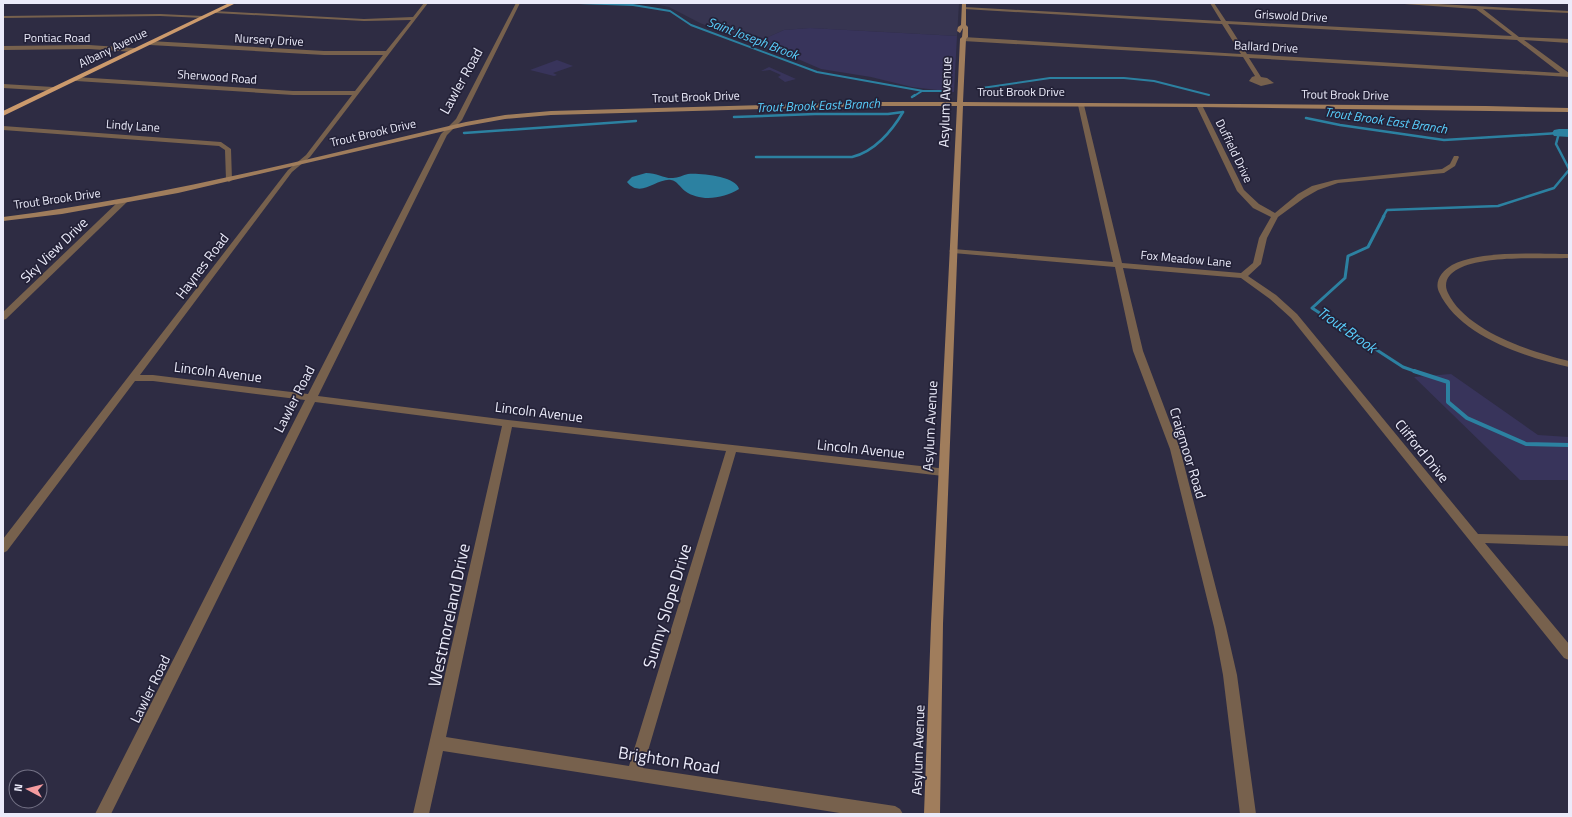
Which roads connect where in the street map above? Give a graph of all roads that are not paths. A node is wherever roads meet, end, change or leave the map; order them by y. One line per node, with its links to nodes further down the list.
1 (233, 3): 9 (highway, Albany Avenue)
2 (426, 3): 13 (street, Haynes Road)
3 (518, 3): 34 (street, Lawler Road)
4 (1212, 3): 14 (street)
5 (1392, 3): 8 (street)
6 (1472, 3): 8 (street)
7 (964, 6): 14 (street, Griswold Drive); 16 (main road, Asylum Avenue)
8 (1478, 7): 10 (street); 15 (street)
9 (216, 12): 12 (highway, Albany Avenue); 13 (street)
10 (1569, 12)
11 (3, 16): 12 (street)
12 (203, 17): 18 (highway, Albany Avenue)
13 (414, 18): 21 (street, Haynes Road)
14 (1224, 22): 15 (street, Griswold Drive); 22 (street)
15 (1518, 38): 17 (street, Griswold Drive); 23 (street)
16 (963, 39): 22 (street, Ballard Drive); 29 (main road, Asylum Avenue)
17 (1569, 41)
18 (150, 43): 20 (highway, Albany Avenue); 21 (street, Nursery Drive)
19 (3, 48): 20 (street, Pontiac Road)
20 (134, 50): 25 (highway, Albany Avenue)
21 (387, 52): 28 (street, Haynes Road)
22 (1244, 56): 23 (street, Ballard Drive); 24 (street)
23 (1568, 75)
24 (1259, 78)
25 (76, 79): 27 (highway, Albany Avenue); 28 (street, Sherwood Road)
26 (3, 86): 27 (street)
27 (54, 90): 33 (highway, Albany Avenue)
28 (358, 93): 37 (street, Haynes Road)
29 (960, 104): 30 (main road, Trout Brook Drive); 34 (main road, Trout Brook Drive); 42 (main road, Asylum Avenue)
30 (1081, 105): 31 (main road, Trout Brook Drive); 44 (street, Craigmoor Road)
31 (1199, 105): 32 (main road, Trout Brook Drive); 40 (street, Duffield Drive)
32 (1569, 110)
33 (3, 114)
34 (451, 127): 37 (main road, Trout Brook Drive); 49 (street, Lawler Road)
35 (3, 128): 38 (street, Lindy Lane)
36 (1456, 156): 40 (street, Fox Meadow Lane)
37 (300, 163): 38 (main road, Trout Brook Drive); 48 (street, Haynes Road)
38 (229, 180): 39 (main road, Trout Brook Drive)
39 (123, 202): 41 (main road, Trout Brook Drive); 46 (street, Sky View Drive)
40 (1275, 216): 45 (street, Fox Meadow Lane)
41 (3, 218)
42 (953, 251): 44 (street, Fox Meadow Lane); 52 (main road, Asylum Avenue)
43 (1569, 256): 47 (street)
44 (1118, 265): 45 (street, Fox Meadow Lane); 63 (street, Craigmoor Road)
45 (1243, 276): 53 (street, Clifford Drive)
46 (3, 317)
47 (1569, 364)
48 (133, 378): 49 (street, Lincoln Avenue); 55 (street, Haynes Road)
49 (311, 397): 50 (street, Lincoln Avenue); 59 (street, Lawler Road)
50 (508, 423): 51 (street, Lincoln Avenue); 57 (street, Westmoreland Drive)
51 (732, 449): 52 (street, Lincoln Avenue); 58 (street, Sunny Slope Drive)
52 (943, 472): 62 (main road, Asylum Avenue)
53 (1476, 538): 54 (street); 56 (street, Clifford Drive)
54 (1569, 541)
55 (3, 548)
56 (1569, 654)
57 (438, 744): 58 (street, Brighton Road); 60 (street, Westmoreland Drive)
58 (634, 773): 61 (street, Brighton Road)
59 (103, 814)
60 (421, 814)
61 (895, 814)
62 (932, 814)
63 (1248, 814)

